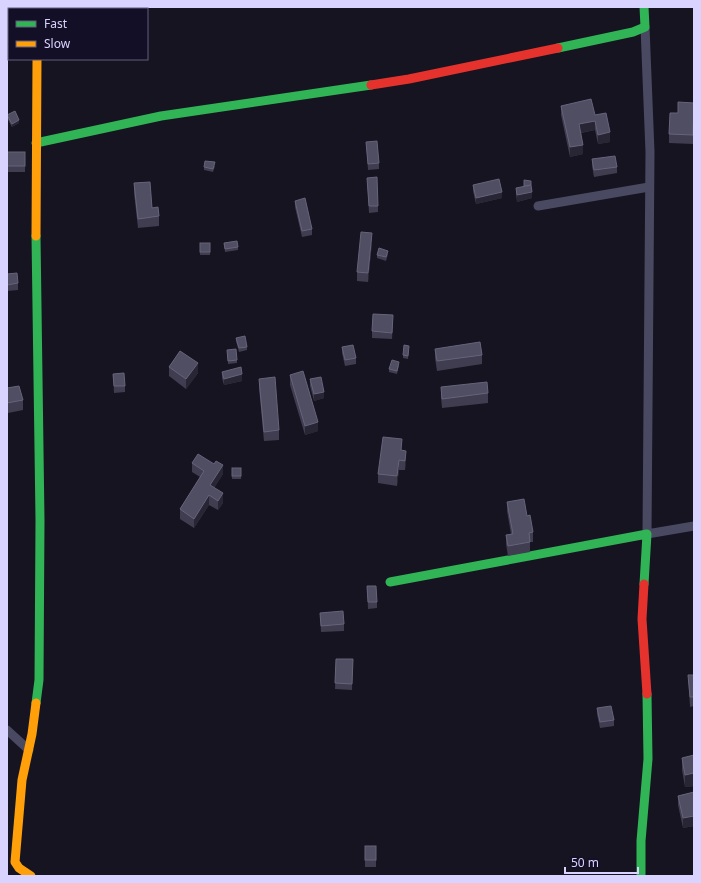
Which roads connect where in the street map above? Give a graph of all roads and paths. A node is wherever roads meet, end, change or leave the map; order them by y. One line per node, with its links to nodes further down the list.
1 (644, 7): 2 (street)
2 (645, 27): 4 (street); 5 (street)
3 (37, 60): 4 (street)
4 (36, 143): 11 (street)
5 (649, 187): 6 (street); 8 (street)
6 (538, 206)
7 (694, 526): 8 (street)
8 (647, 534): 9 (street); 13 (street)
9 (390, 582)
10 (7, 730): 11 (street)
11 (29, 750): 12 (street)
12 (31, 876)
13 (641, 876)

